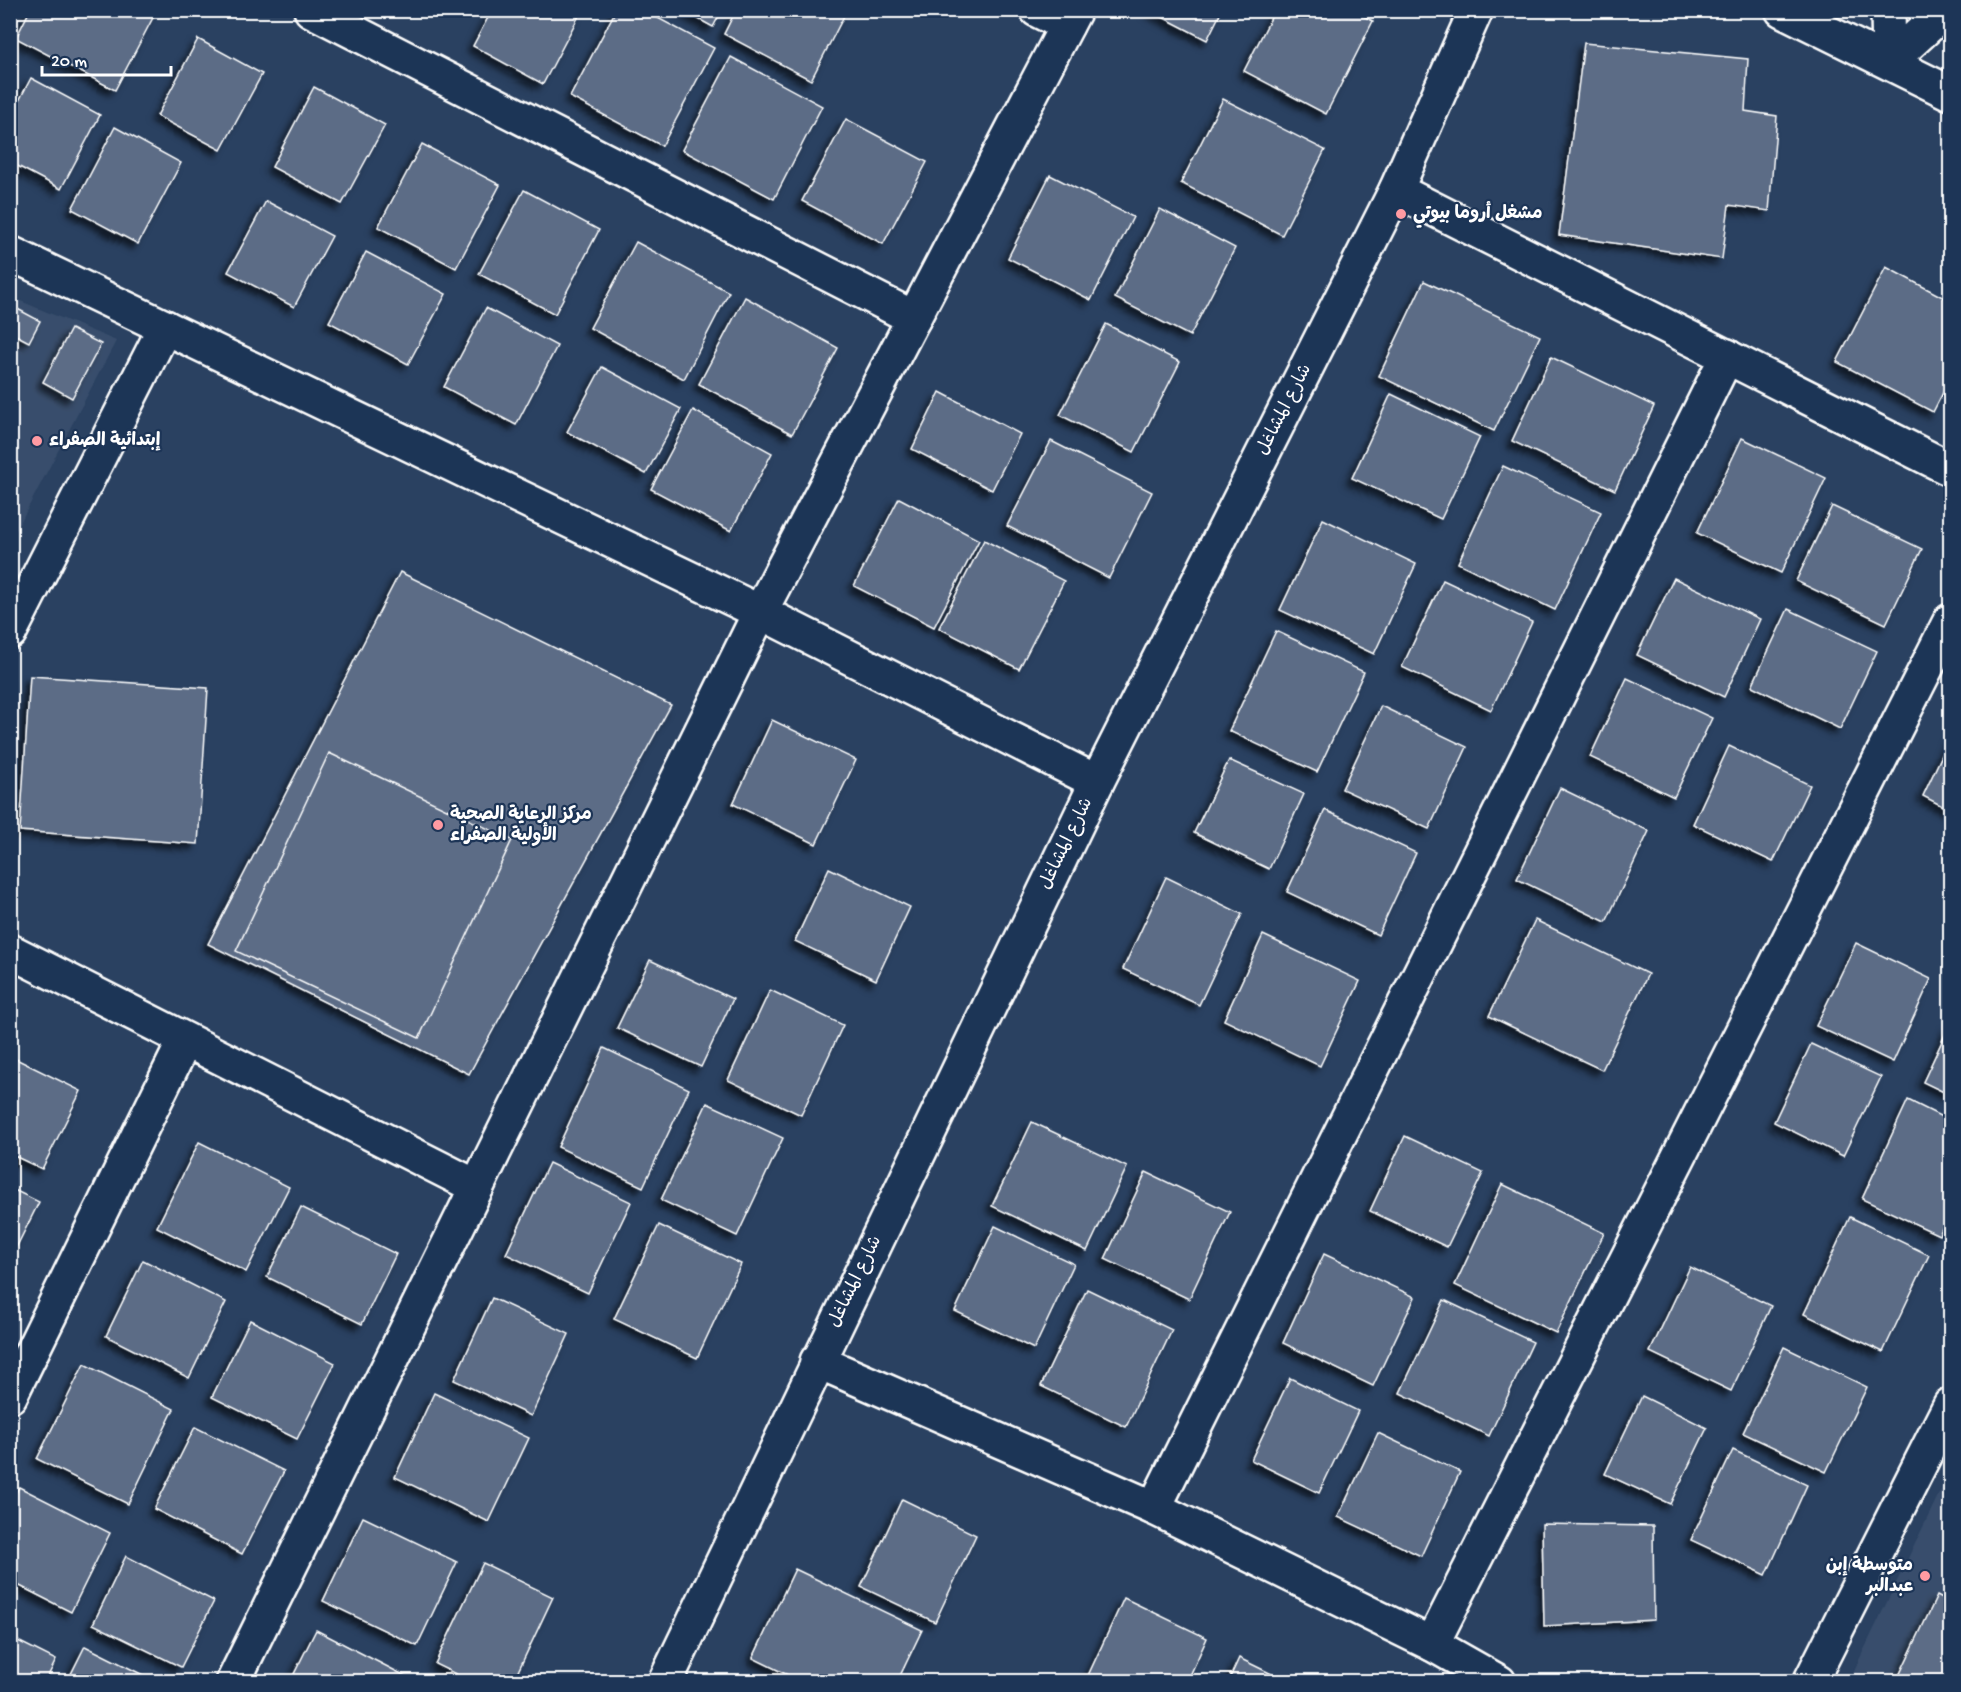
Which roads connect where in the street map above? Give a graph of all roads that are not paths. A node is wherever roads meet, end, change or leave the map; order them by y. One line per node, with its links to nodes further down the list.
1 (311, 10): 12 (street)
2 (1037, 10): 7 (street)
3 (1476, 10): 10 (street, شارع المشاغل)
4 (1782, 10): 8 (street)
5 (1888, 10): 8 (street)
6 (1946, 10): 8 (street)
7 (1071, 18): 12 (street)
8 (1889, 62): 9 (street)
9 (1950, 93)
10 (1396, 190): 14 (street); 19 (street, شارع المشاغل)
11 (10, 253): 13 (street)
12 (914, 318): 16 (street)
13 (165, 327): 16 (street); 18 (street)
14 (1727, 356): 15 (street); 26 (street)
15 (1950, 469)
16 (760, 612): 19 (street); 22 (street)
17 (1950, 621): 27 (street)
18 (10, 632)
19 (1098, 782): 23 (street, شارع المشاغل)
20 (10, 951): 21 (street)
21 (185, 1040): 22 (street); 24 (street)
22 (477, 1187): 28 (street)
23 (817, 1361): 26 (street); 29 (street, شارع المشاغل)
24 (10, 1396)
25 (1950, 1405): 31 (street)
26 (1154, 1508): 27 (street)
27 (1432, 1644): 30 (street)
28 (233, 1682)
29 (665, 1682)
30 (1499, 1682)
31 (1810, 1682)

